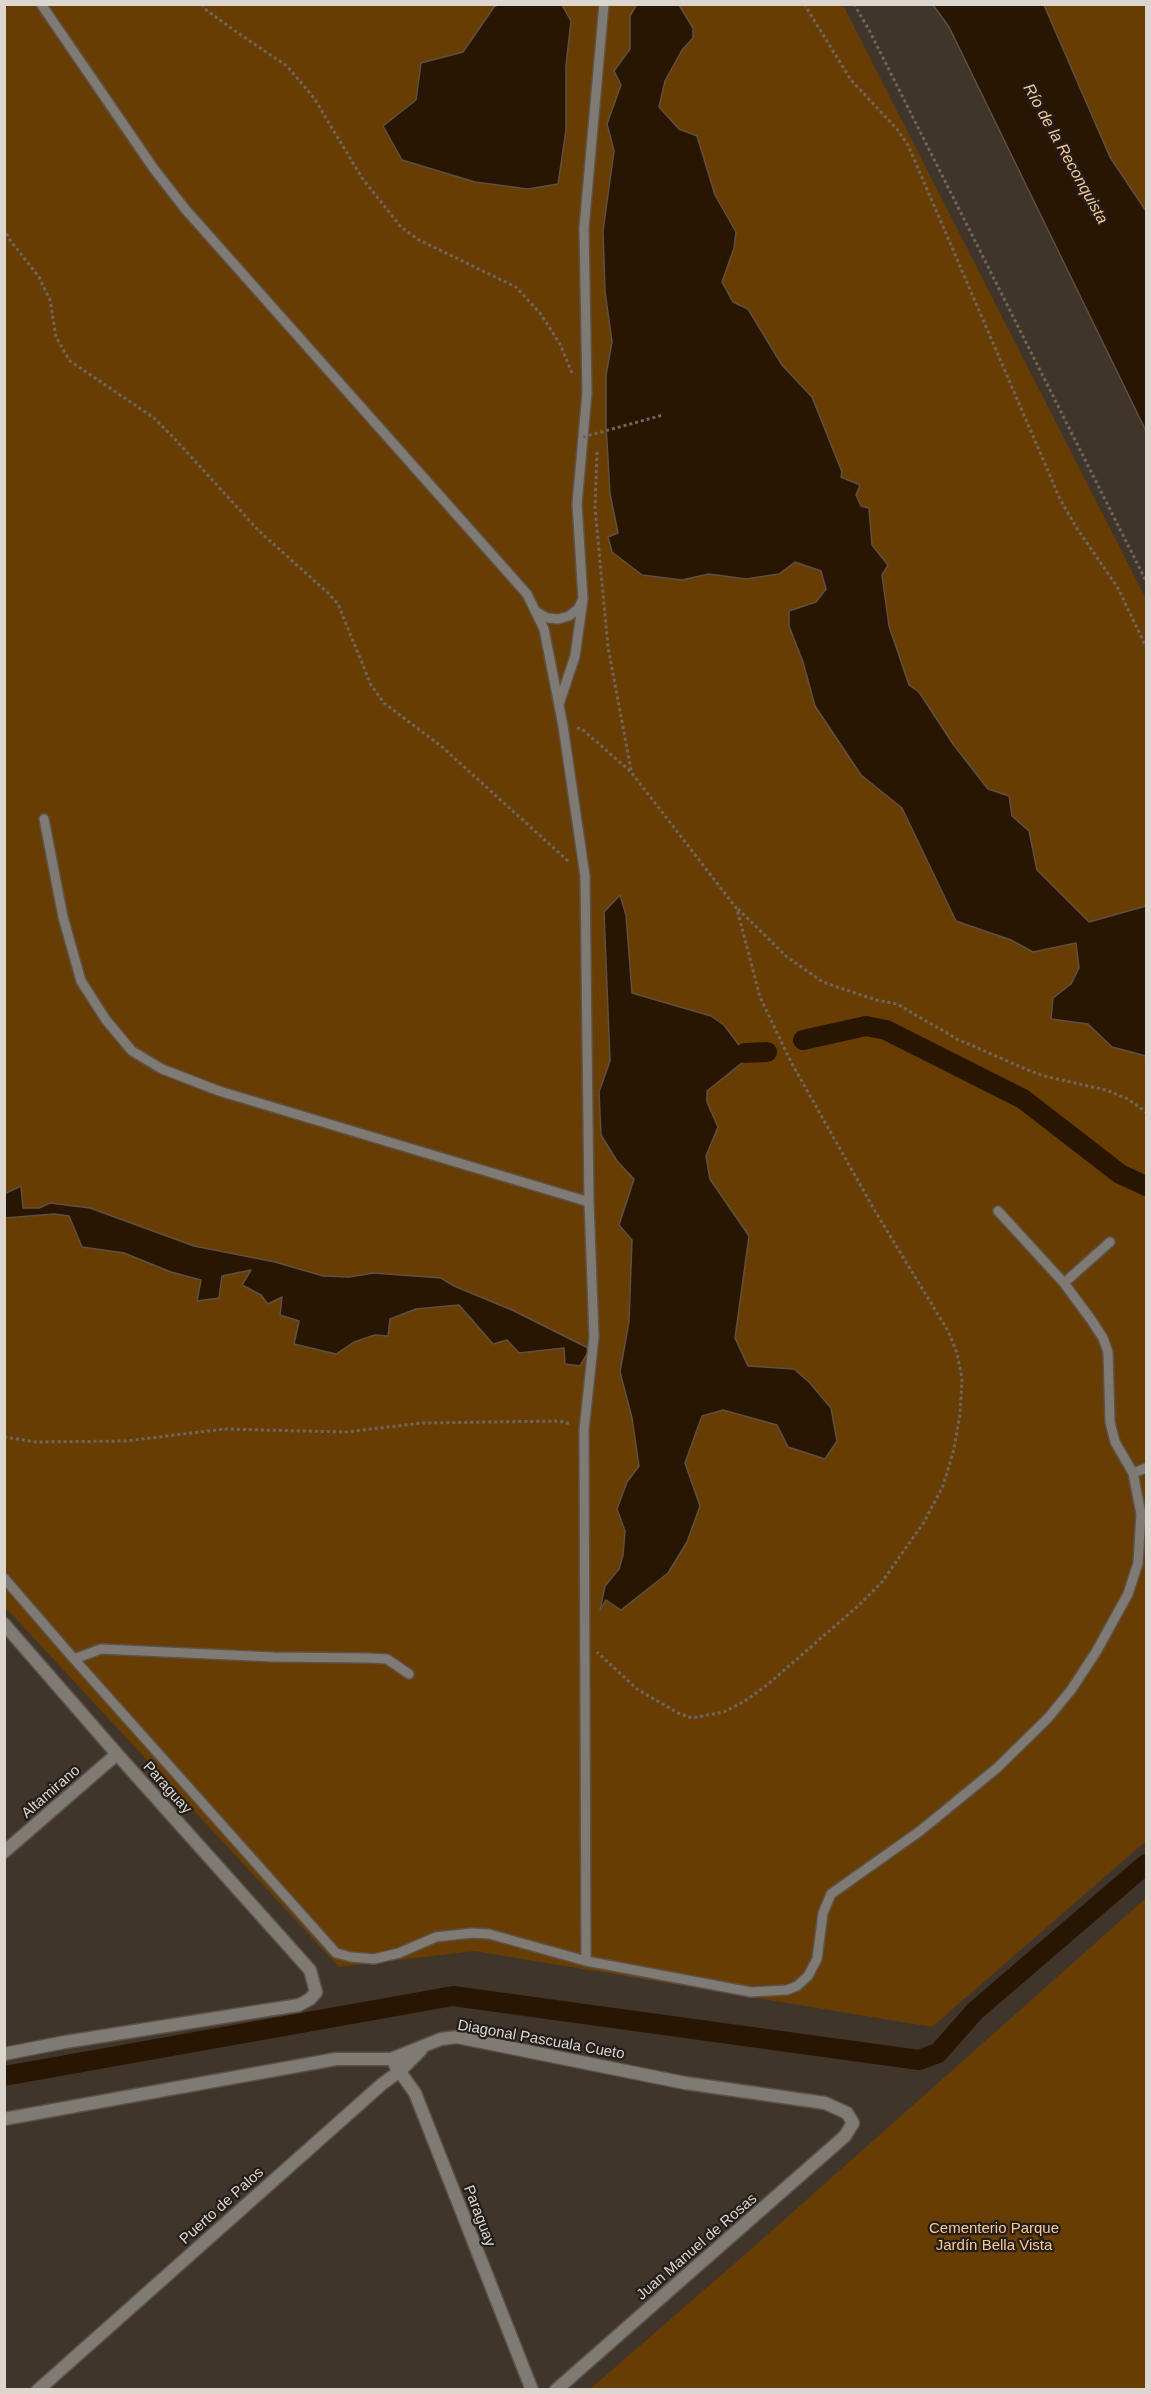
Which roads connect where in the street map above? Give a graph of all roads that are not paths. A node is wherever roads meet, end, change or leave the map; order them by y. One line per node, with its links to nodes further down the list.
1 (41, 4): 4 (lane)
2 (604, 4): 3 (lane)
3 (583, 599): 4 (lane); 5 (lane)
4 (537, 612): 5 (lane)
5 (559, 704): 7 (lane)
6 (44, 819): 7 (lane)
7 (589, 1202): 19 (lane)
8 (998, 1211): 10 (lane)
9 (1110, 1242): 10 (lane)
10 (1064, 1283): 12 (lane)
11 (1146, 1468): 12 (lane)
12 (1133, 1473): 19 (lane)
13 (4, 1578): 15 (lane)
14 (4, 1624): 17 (street, Paraguay)
15 (74, 1659): 16 (lane); 19 (lane)
16 (409, 1674)
17 (117, 1755): 18 (street, Altamirano); 21 (street, Paraguay)
18 (4, 1852)
19 (586, 1961)
20 (425, 2045): 22 (street, Diagonal Pascuala Cueto); 23 (street, Puerto de Palos); 25 (street, Diagonal Pascuala Cueto)
21 (4, 2054)
22 (391, 2059): 23 (street, Paraguay); 24 (street, Diagonal Pascuala Cueto)
23 (400, 2071): 26 (street, Puerto de Palos); 27 (street, Paraguay)
24 (4, 2119)
25 (854, 2123): 28 (street, Juan Manuel de Rosas)
26 (38, 2390)
27 (532, 2390)
28 (556, 2390)

